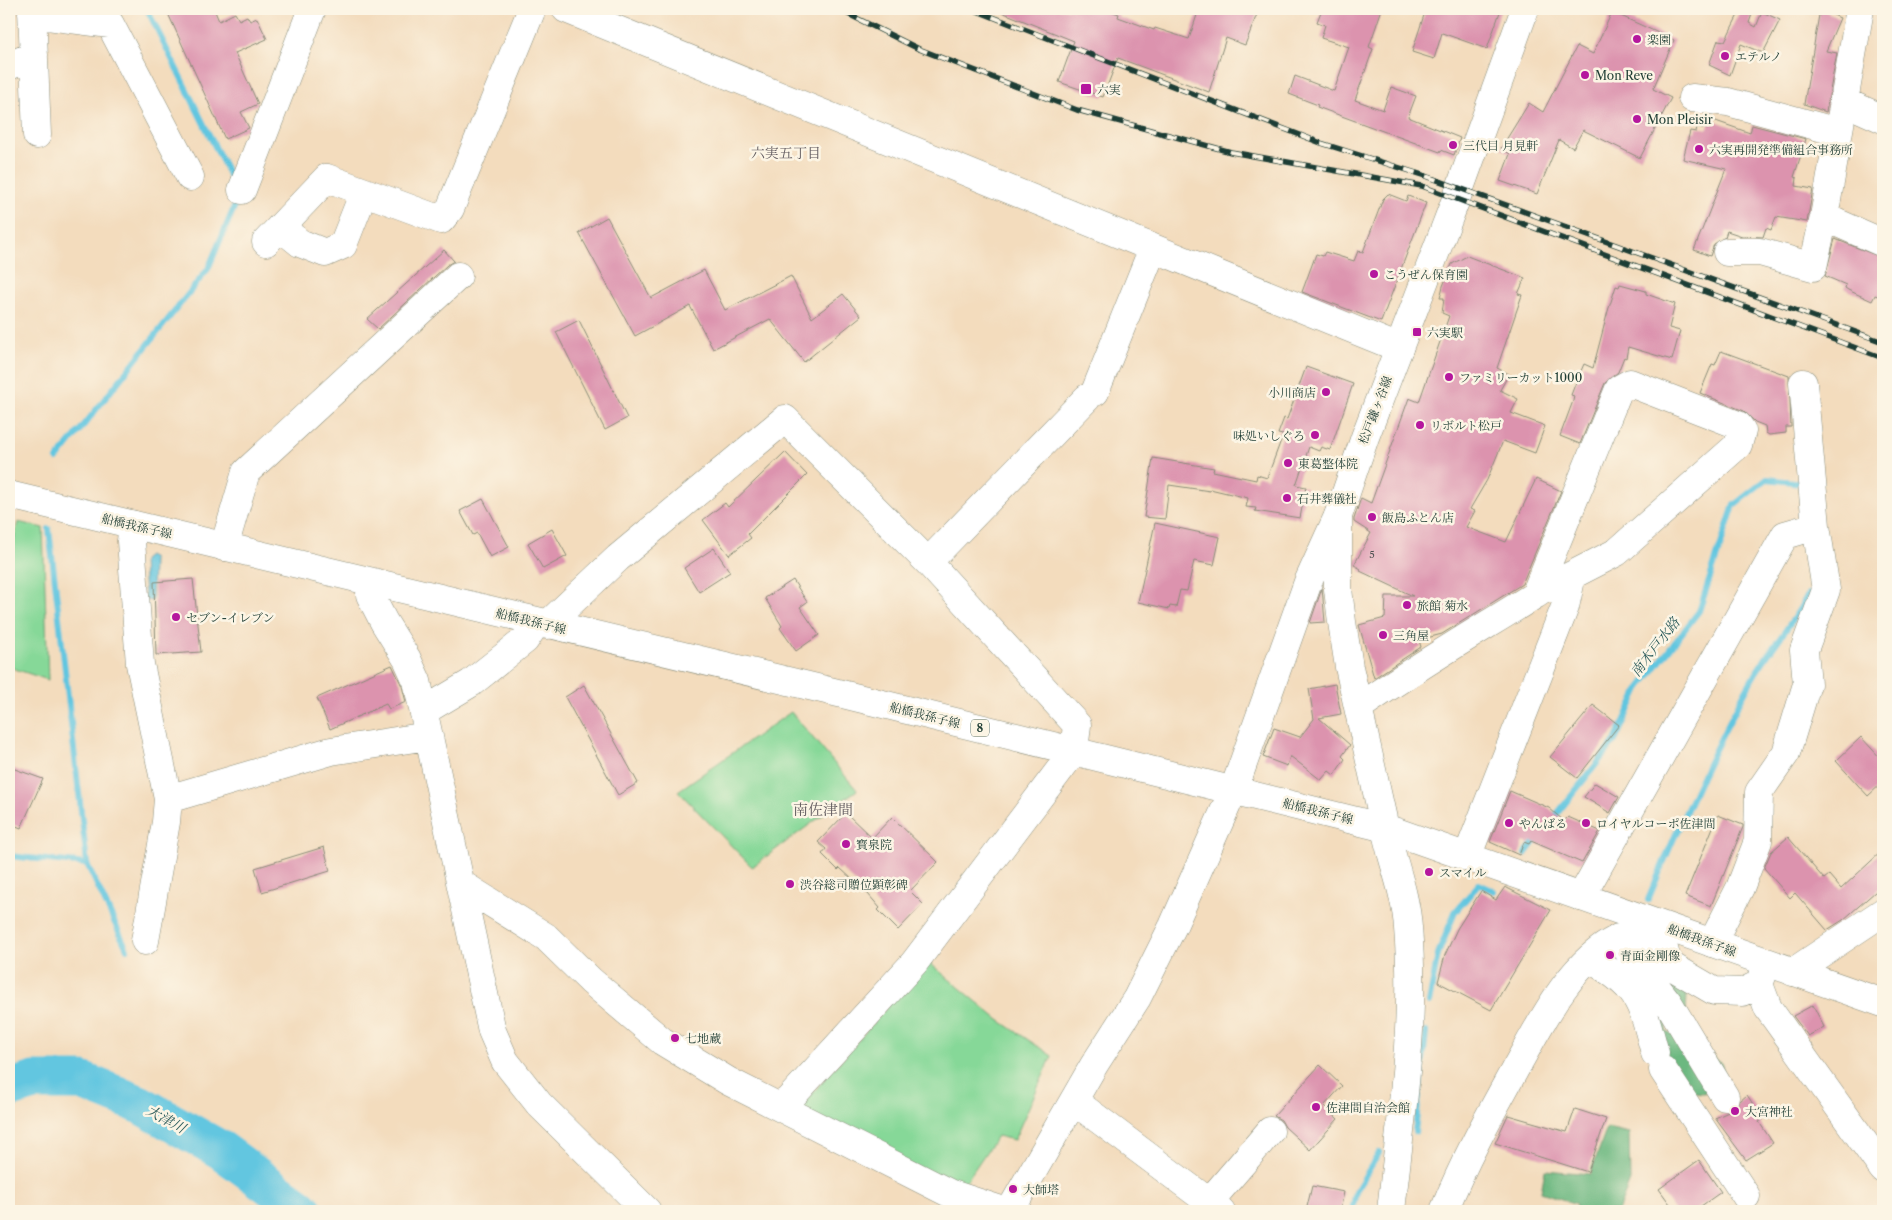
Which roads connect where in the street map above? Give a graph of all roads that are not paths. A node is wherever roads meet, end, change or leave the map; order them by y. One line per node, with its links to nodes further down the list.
1 (311, 9): 16 (street)
2 (532, 9): 17 (street)
3 (566, 9): 20 (street)
4 (1525, 9): 23 (street, 松戸鎌ヶ谷線)
5 (1860, 9): 11 (street)
6 (32, 12): 7 (street); 8 (street)
7 (103, 17): 15 (street)
8 (34, 55): 9 (street); 14 (street)
9 (9, 66)
10 (1692, 98): 13 (street)
11 (1843, 101): 12 (street); 13 (street)
12 (1883, 119)
13 (1838, 132): 18 (street)
14 (37, 136)
15 (190, 177)
16 (242, 190)
17 (364, 192): 17 (street)
18 (1824, 217): 19 (street); 21 (street)
19 (1883, 243)
20 (1153, 248): 23 (street); 30 (street)
21 (1728, 252)
22 (458, 276): 29 (street)
23 (1399, 348): 26 (street, 松戸鎌ヶ谷線)
24 (1803, 383): 28 (street)
25 (9, 495): 27 (street, 船橋我孫子線 / 8)
26 (1338, 516): 35 (street, 松戸鎌ヶ谷線); 38 (street)
27 (133, 525): 29 (street, 船橋我孫子線 / 8); 39 (street)
28 (1816, 526): 43 (street); 47 (street)
29 (224, 546): 32 (street, 船橋我孫子線 / 8)
30 (928, 562): 34 (street); 37 (street)
31 (1572, 575): 33 (street); 33 (street); 41 (street)
32 (372, 582): 34 (street, 船橋我孫子線 / 8); 36 (street)
33 (1535, 595): 35 (street)
34 (542, 624): 36 (street); 37 (street, 船橋我孫子線 / 8)
35 (1359, 706): 40 (street, 松戸鎌ヶ谷線)
36 (426, 723): 39 (street); 42 (street)
37 (1074, 752): 38 (street, 船橋我孫子線 / 8); 54 (street)
38 (1234, 789): 40 (street, 船橋我孫子線 / 8); 53 (street)
39 (168, 799): 46 (street)
40 (1385, 828): 41 (street, 船橋我孫子線 / 8); 62 (street, 松戸鎌ヶ谷線)
41 (1467, 857): 43 (street, 船橋我孫子線 / 8)
42 (461, 884): 54 (street); 59 (street)
43 (1582, 897): 47 (street, 船橋我孫子線 / 8)
44 (1883, 912): 49 (street)
45 (1618, 938): 48 (street); 50 (street); 52 (street)
46 (145, 941)
47 (1712, 943): 50 (street, 船橋我孫子線 / 8)
48 (1590, 959): 57 (street); 63 (street)
49 (1794, 972): 50 (street, 船橋我孫子線 / 8); 51 (street, 船橋我孫子線 / 8)
50 (1763, 973): 56 (street)
51 (1883, 1003)
52 (1725, 1097)
53 (1074, 1101): 58 (street); 61 (street)
54 (782, 1107): 60 (street)
55 (1270, 1131): 58 (street)
56 (1883, 1169)
57 (1746, 1196)
58 (1215, 1206)
59 (646, 1211)
60 (1004, 1211)
61 (1010, 1211)
62 (1391, 1211)
63 (1444, 1211)

